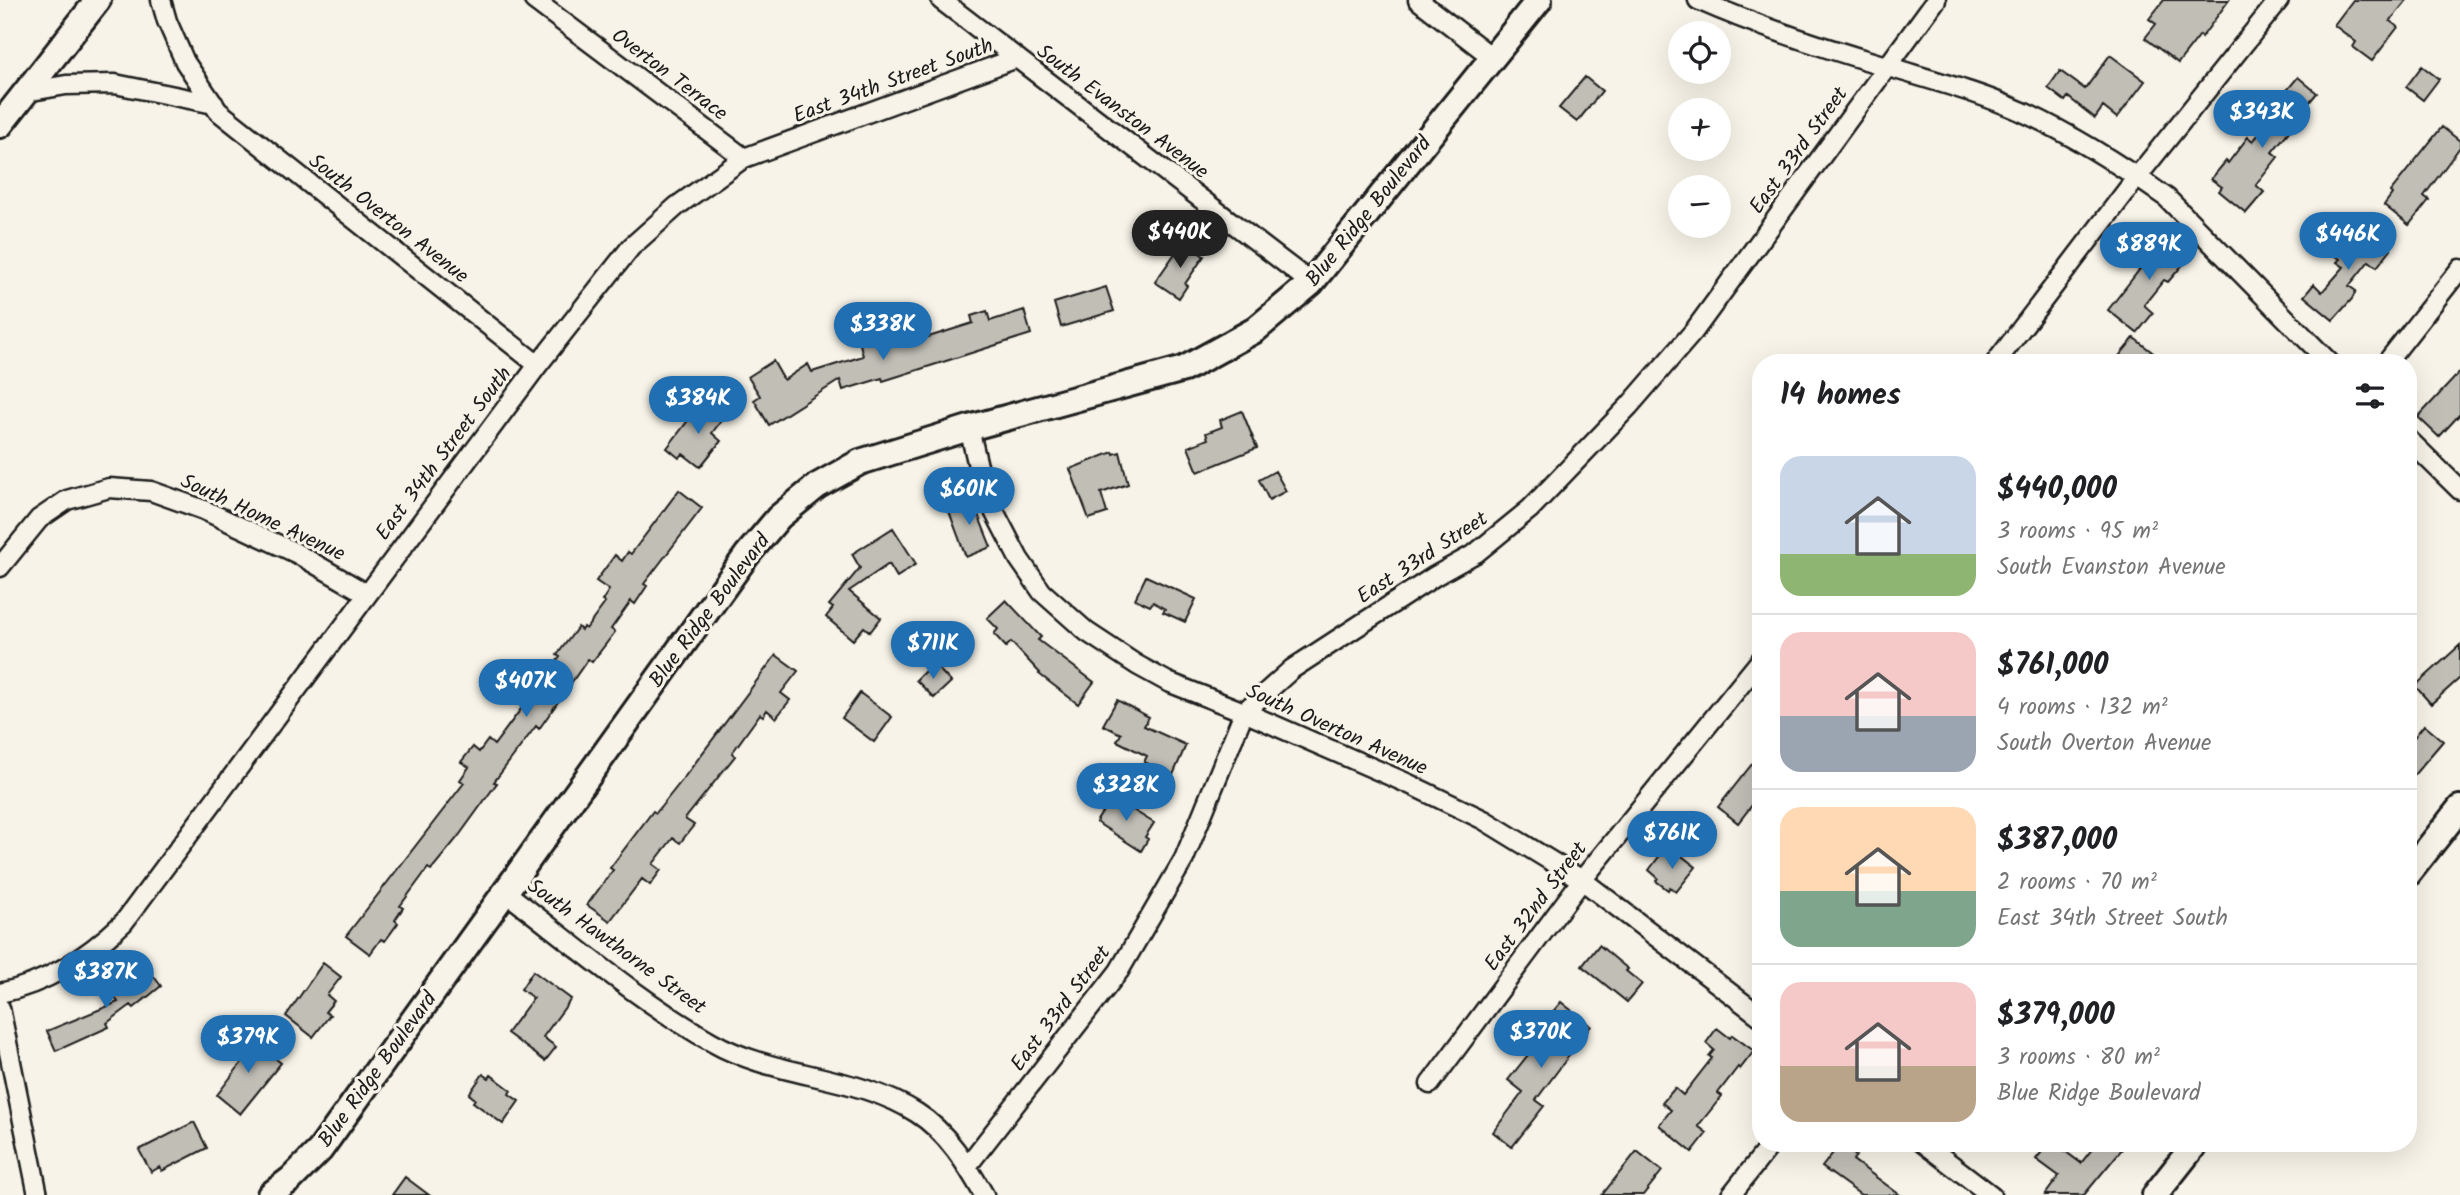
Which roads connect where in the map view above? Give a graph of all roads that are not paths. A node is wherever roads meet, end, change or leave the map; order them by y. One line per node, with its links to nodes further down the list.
1 (98, 0): 13 (street)
2 (161, 0): 14 (street, South Overton Avenue)
3 (534, 0): 16 (street, Overton Terrace)
4 (941, 0): 10 (street, South Evanston Avenue)
5 (1418, 0): 11 (street)
6 (1539, 0): 11 (street, Blue Ridge Boulevard)
7 (1698, 0): 12 (street)
8 (1936, 0): 12 (street, East 33rd Street)
9 (2279, 0): 17 (street)
10 (1017, 58): 16 (street, East 34th Street South); 19 (street, South Evanston Avenue)
11 (1493, 58): 19 (street, Blue Ridge Boulevard)
12 (1887, 67): 17 (street); 30 (street, East 33rd Street)
13 (26, 92): 14 (street); 15 (street)
14 (214, 104): 23 (street, South Overton Avenue)
15 (0, 125)
16 (744, 158): 23 (street, East 34th Street South)
17 (2137, 177): 20 (street); 21 (street)
18 (2460, 269): 22 (street)
19 (1311, 283): 24 (street, Blue Ridge Boulevard)
20 (2002, 354)
21 (2321, 354)
22 (2393, 354)
23 (538, 365): 28 (street, East 34th Street South)
24 (970, 428): 30 (street, South Overton Avenue); 34 (street, Blue Ridge Boulevard)
25 (2417, 448): 26 (street)
26 (2460, 489)
27 (0, 567): 28 (street, South Home Avenue)
28 (367, 594): 35 (street, East 34th Street South)
29 (1752, 671): 33 (street, East 32nd Street)
30 (1244, 712): 33 (street, South Overton Avenue); 42 (street, East 33rd Street)
31 (2460, 808): 32 (street)
32 (2417, 863)
33 (1582, 880): 37 (street, South Overton Avenue); 38 (street, East 32nd Street)
34 (505, 892): 42 (street, South Hawthorne Street); 44 (street, Blue Ridge Boulevard)
35 (0, 993)
36 (0, 1008): 43 (street)
37 (1752, 1010)
38 (1430, 1084)
39 (1765, 1152): 46 (street)
40 (1935, 1152): 47 (street)
41 (2189, 1152): 48 (street)
42 (968, 1165): 45 (street, South Hawthorne Street)
43 (38, 1195)
44 (270, 1195)
45 (984, 1195)
46 (1731, 1195)
47 (1990, 1195)
48 (2155, 1195)

